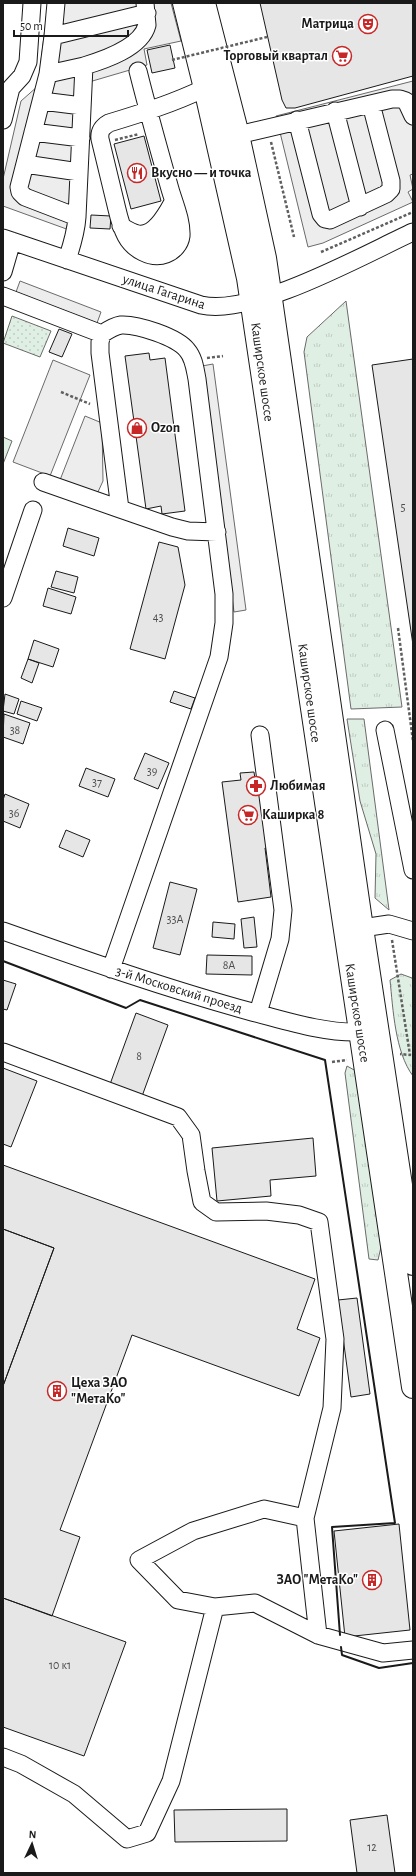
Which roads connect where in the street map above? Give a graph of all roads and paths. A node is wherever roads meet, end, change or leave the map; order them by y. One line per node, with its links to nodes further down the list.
1 (32, 3): 19 (street)
2 (56, 3): 6 (street)
3 (184, 3): 12 (main road, Каширское шоссе)
4 (204, 3): 23 (main road, Каширское шоссе)
5 (146, 8): 6 (street); 9 (street)
6 (53, 36): 11 (street)
7 (267, 37): 8 (path, bridge)
8 (172, 60)
9 (84, 66): 11 (street); 15 (street)
10 (138, 71): 16 (street)
11 (48, 74): 13 (street)
12 (205, 88): 16 (street); 41 (main road, Каширское шоссе)
13 (42, 101): 15 (street); 21 (street)
14 (371, 104): 17 (street); 18 (street); 30 (street)
15 (82, 106): 25 (street)
16 (149, 111): 29 (street); 33 (street)
17 (335, 111): 20 (street); 30 (street)
18 (413, 116)
19 (3, 120)
20 (297, 120): 23 (street); 30 (street)
21 (33, 132): 25 (street); 27 (street)
22 (143, 134): 26 (path)
23 (238, 135): 41 (main road, Каширское шоссе)
24 (270, 136): 35 (path)
25 (81, 138): 28 (street)
26 (109, 142)
27 (25, 164): 28 (street); 32 (street)
28 (79, 172): 32 (street)
29 (173, 202): 33 (street); 33 (street)
30 (360, 207)
31 (413, 212): 37 (path)
32 (77, 217): 38 (street)
33 (121, 226)
34 (413, 232): 41 (street, улица Гагарина)
35 (294, 237)
36 (8, 239): 38 (street, улица Гагарина); 39 (street)
37 (321, 252)
38 (66, 260): 41 (street, улица Гагарина)
39 (3, 272)
40 (3, 296): 42 (street)
41 (261, 298): 56 (main road, Каширское шоссе); 61 (main road, Каширское шоссе)
42 (102, 334): 44 (street); 48 (street)
43 (61, 392): 44 (path)
44 (107, 411): 46 (street)
45 (43, 482): 46 (street)
46 (120, 509): 48 (street)
47 (33, 510): 49 (street)
48 (217, 532): 59 (street)
49 (3, 598)
50 (398, 628): 53 (path)
51 (385, 730): 54 (street)
52 (260, 735): 60 (street)
53 (413, 741)
54 (413, 870)
55 (389, 924): 56 (street); 57 (street); 63 (path)
56 (362, 928): 66 (main road, Каширское шоссе)
57 (413, 931)
58 (3, 932): 59 (street, 3-й Московский проезд)
59 (111, 969): 60 (street, 3-й Московский проезд)
60 (258, 1013): 61 (street, 3-й Московский проезд)
61 (359, 1032): 68 (main road, Каширское шоссе)
62 (3, 1052): 69 (street)
63 (398, 1054)
64 (355, 1059): 65 (path)
65 (332, 1062)
66 (408, 1201): 67 (main road, Каширское шоссе)
67 (413, 1264)
68 (413, 1387)
69 (305, 1518): 70 (street); 71 (street)
70 (215, 1607): 71 (street); 73 (street)
71 (318, 1635): 72 (street)
72 (413, 1650)
73 (3, 1757)

